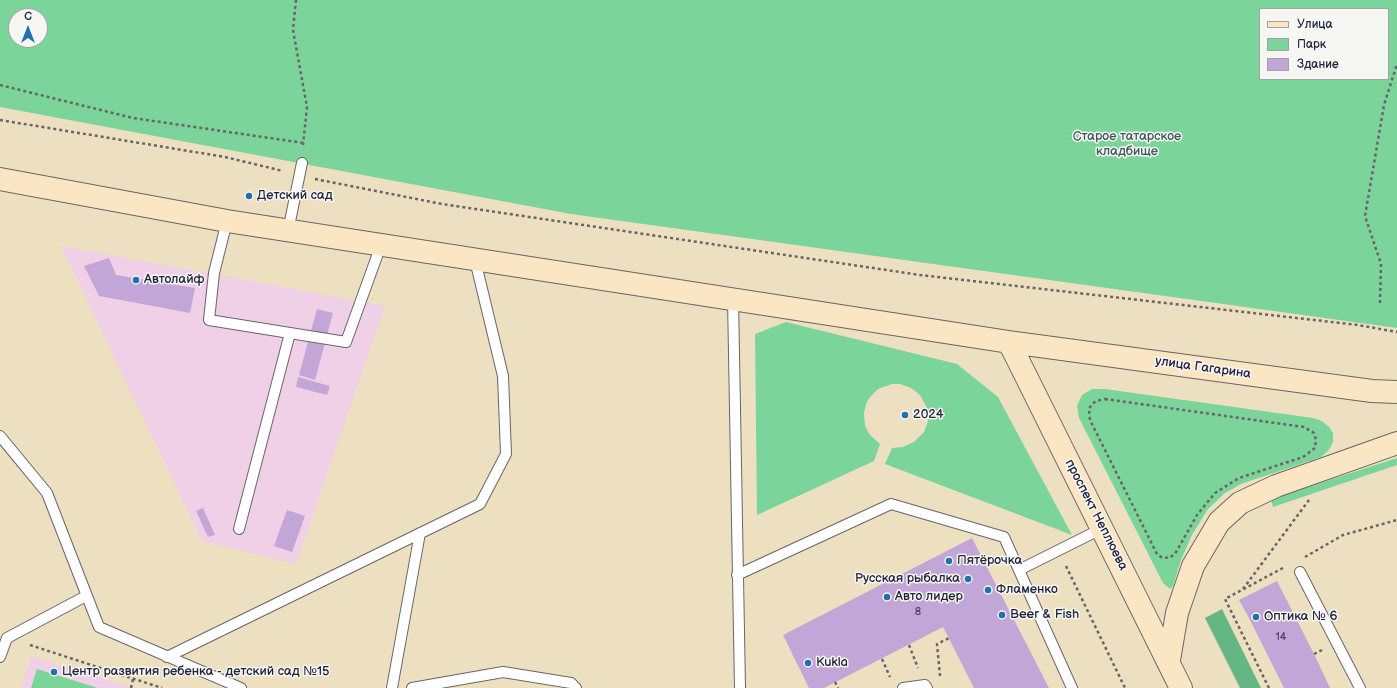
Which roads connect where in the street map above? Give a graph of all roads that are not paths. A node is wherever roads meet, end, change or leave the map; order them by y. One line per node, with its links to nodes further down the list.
1 (302, 164): 4 (lane)
2 (0, 179): 3 (main road, улица Гагарина)
3 (227, 221): 4 (main road, улица Гагарина); 8 (lane)
4 (288, 231): 5 (main road, улица Гагарина)
5 (381, 245): 6 (main road, улица Гагарина); 8 (lane)
6 (475, 260): 7 (main road, улица Гагарина); 15 (lane)
7 (733, 298): 9 (main road, улица Гагарина); 18 (lane)
8 (290, 333): 14 (lane)
9 (1009, 342): 10 (main road, улица Гагарина); 13 (main road, проспект Неплюева)
10 (1397, 392)
11 (0, 436): 19 (lane)
12 (1397, 443): 22 (main road)
13 (1103, 528): 16 (lane); 22 (main road, проспект Неплюева)
14 (239, 529)
15 (420, 533): 21 (lane); 25 (lane)
16 (1019, 570): 18 (lane); 30 (lane)
17 (1300, 572): 32 (lane)
18 (737, 575): 28 (lane)
19 (86, 596): 20 (lane); 21 (lane)
20 (0, 657)
21 (167, 657): 24 (lane)
22 (1169, 660): 31 (main road, проспект Неплюева)
23 (926, 687): 29 (lane)
24 (241, 688)
25 (392, 688)
26 (412, 688): 27 (lane)
27 (576, 688)
28 (740, 688)
29 (903, 688)
30 (1072, 688)
31 (1181, 688)
32 (1360, 688)

